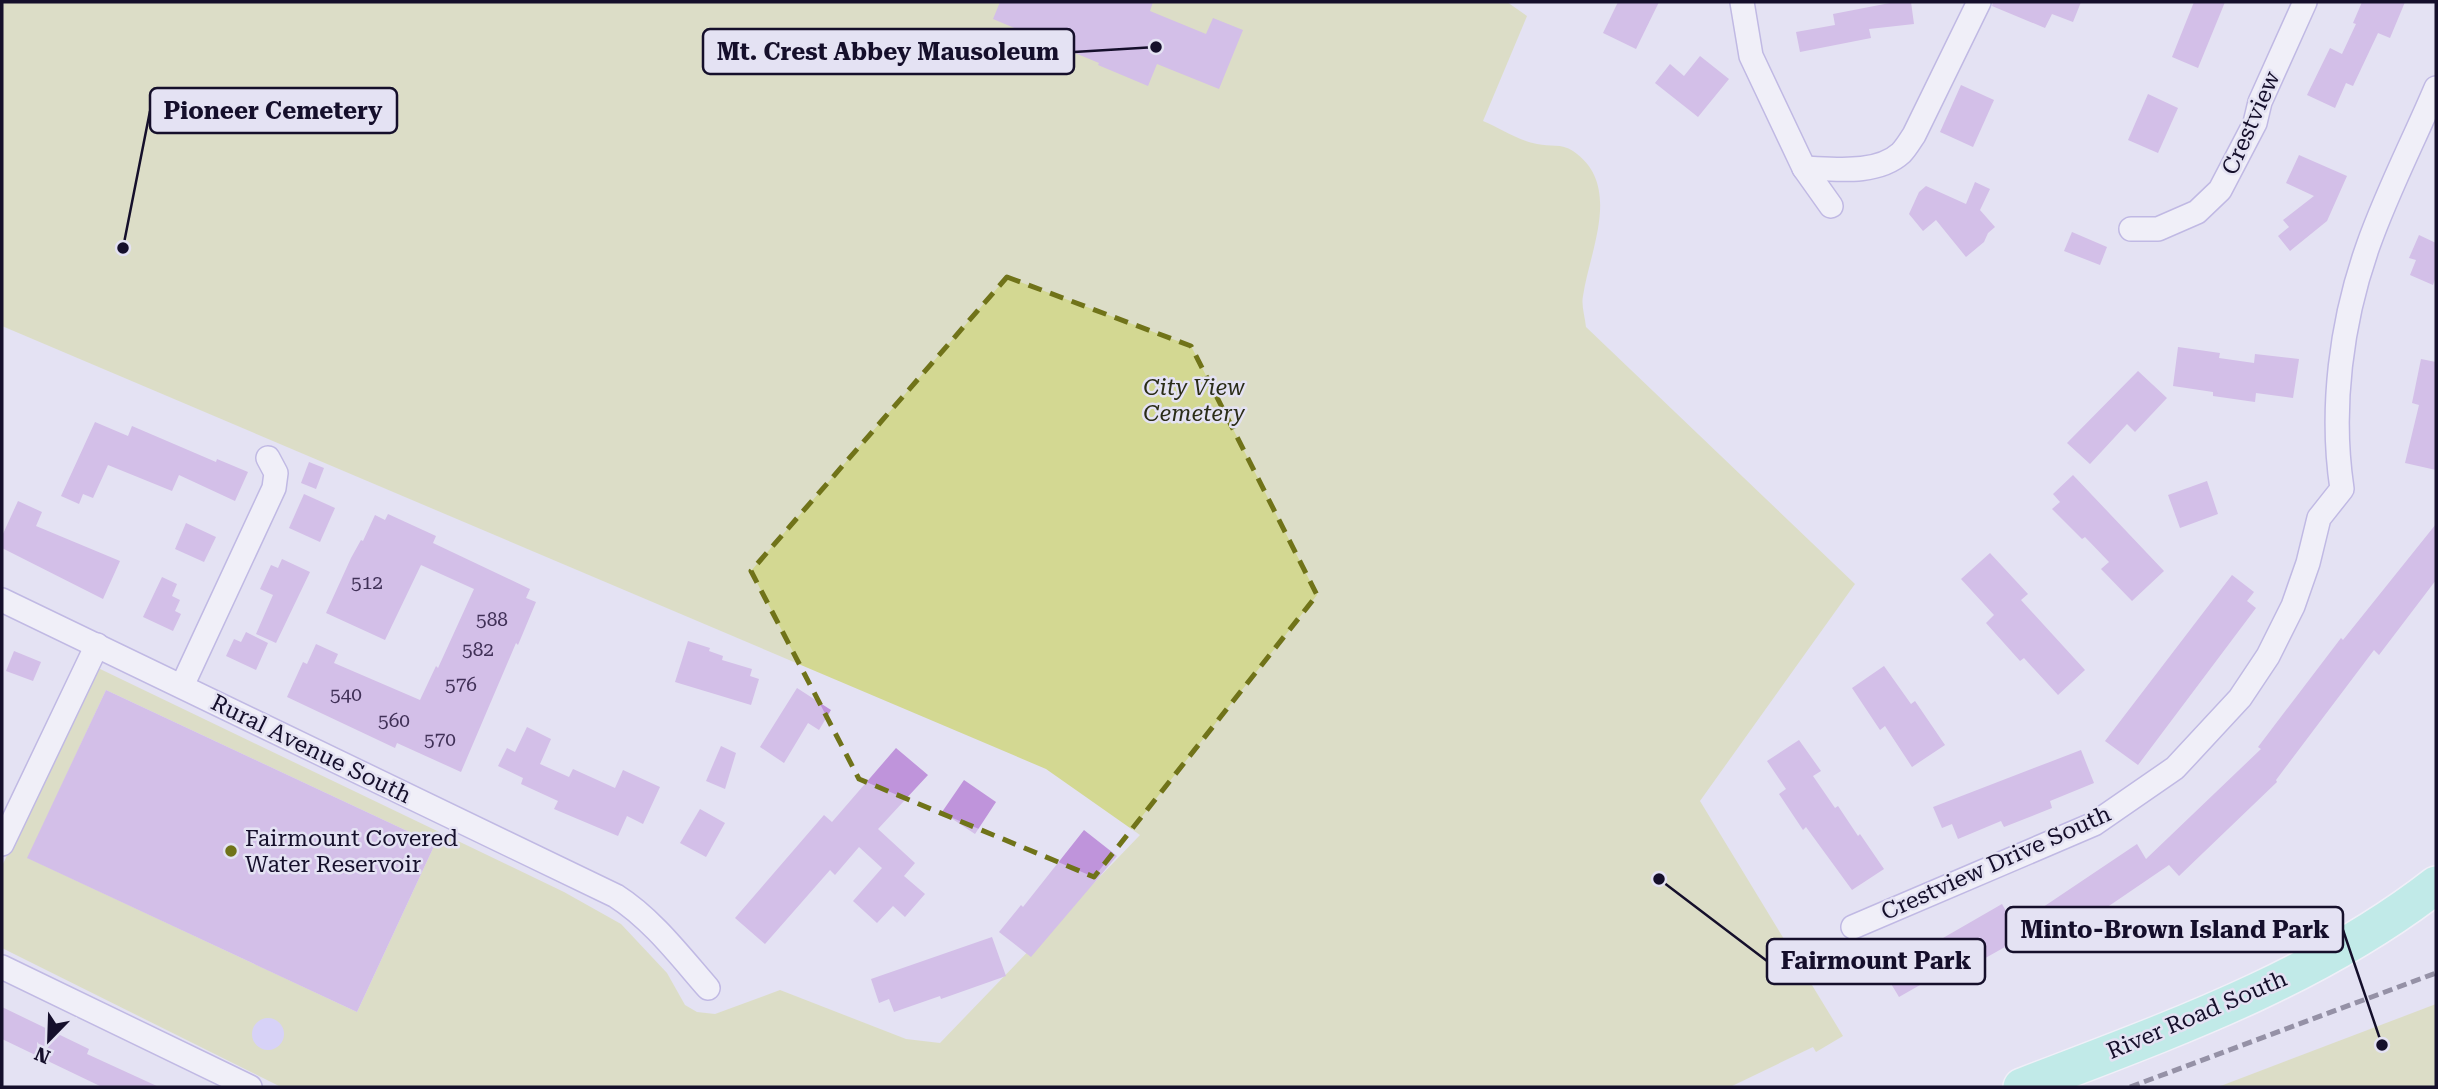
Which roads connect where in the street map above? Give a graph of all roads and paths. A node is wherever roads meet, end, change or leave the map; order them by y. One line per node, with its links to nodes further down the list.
1 (1742, 2): 5 (street)
2 (1979, 2): 5 (street)
3 (2305, 2): 7 (street, Crestview)
4 (2436, 88): 14 (street, Crestview Drive South)
5 (1804, 168): 6 (street)
6 (1831, 206)
7 (2131, 229)
8 (268, 458): 11 (street)
9 (2, 600): 10 (street, Rural Avenue South)
10 (97, 645): 11 (street, Rural Avenue South); 12 (street)
11 (182, 686): 16 (street, Rural Avenue South)
12 (2, 844)
13 (2436, 885): 18 (main road, River Road South)
14 (1853, 927)
15 (2, 967): 17 (street)
16 (708, 988)
17 (250, 1087)
18 (2022, 1087)

